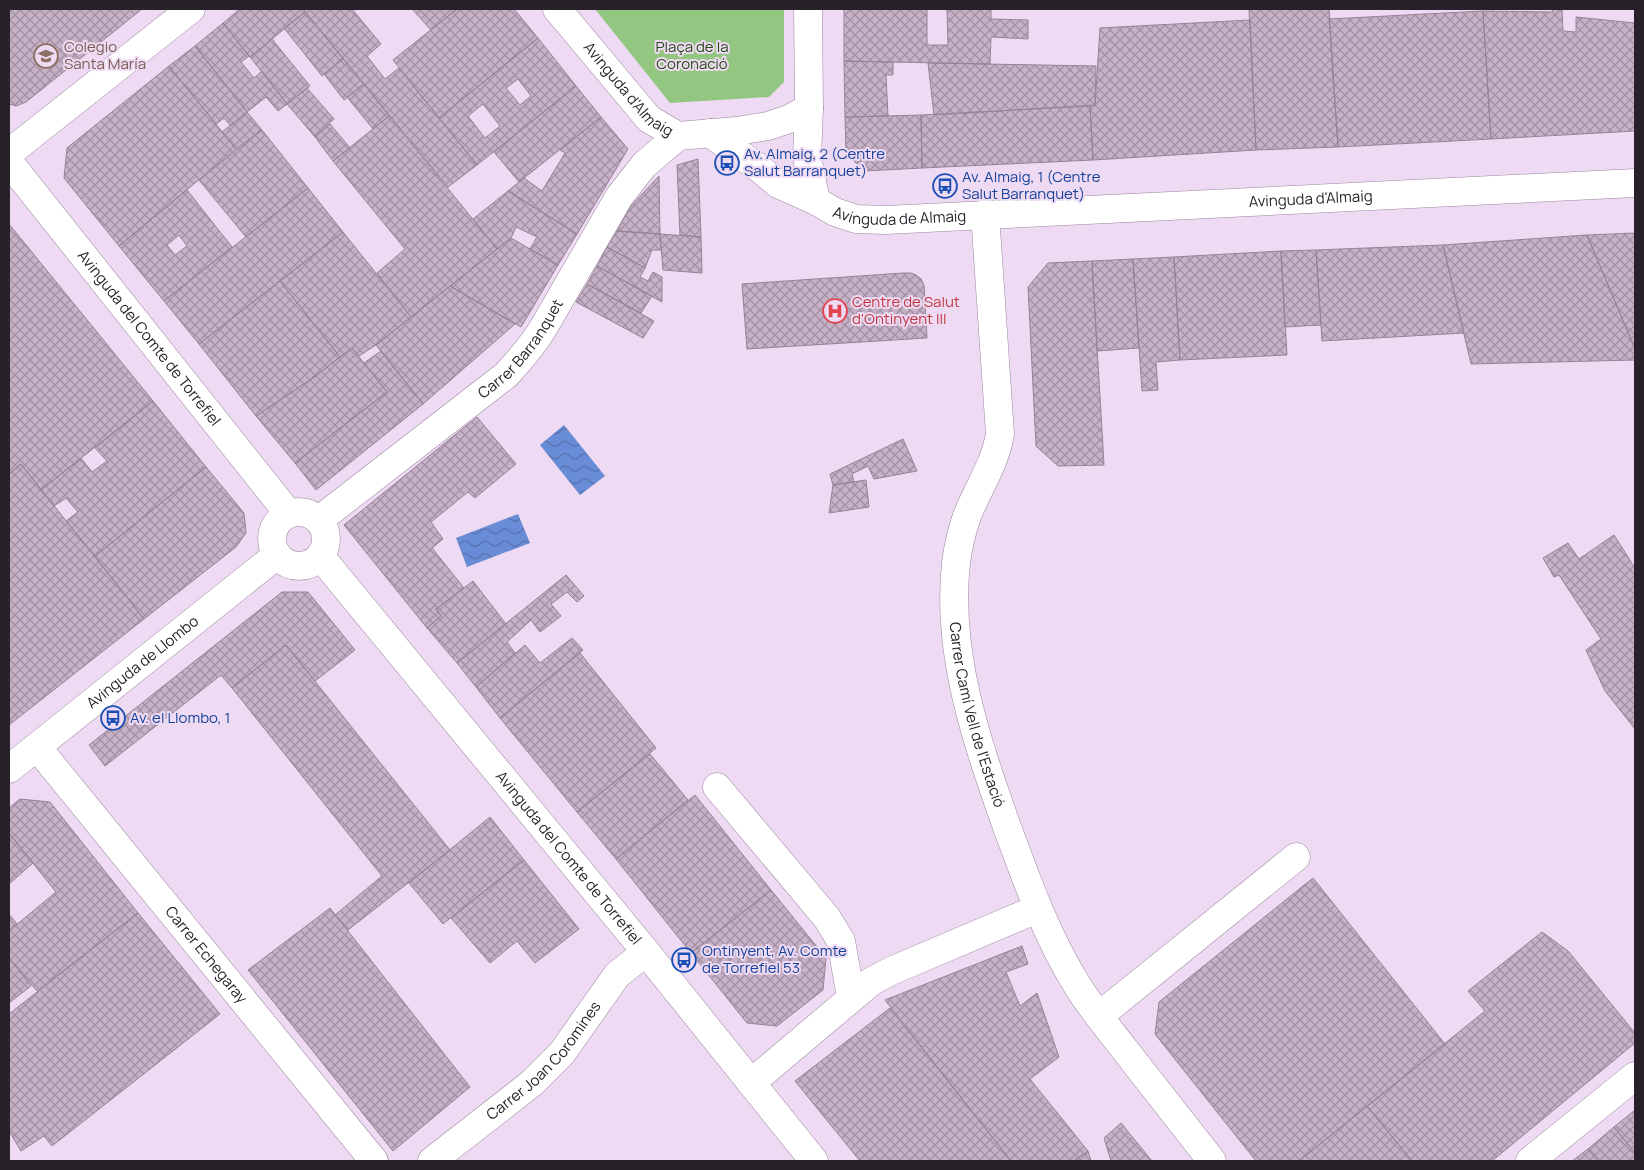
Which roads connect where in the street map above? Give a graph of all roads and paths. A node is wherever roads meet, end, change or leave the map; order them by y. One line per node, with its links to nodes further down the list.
1 (191, 9): 7 (street)
2 (557, 9): 6 (street, Avinguda d'Almaig)
3 (808, 9): 4 (street)
4 (809, 108): 5 (street, Avinguda d'Almaig); 10 (street)
5 (710, 133): 6 (street, Avinguda d'Almaig); 10 (street)
6 (678, 136): 13 (street, Carrer Barranquet)
7 (9, 152)
8 (9, 162): 12 (street, Avinguda del Comte de Torrefiel)
9 (1635, 183): 11 (street, Avinguda d'Almaig)
10 (816, 200): 11 (street, Avinguda de Almaig)
11 (986, 214): 20 (street, Carrer Camí Vell de l'Estació)
12 (288, 513): 13 (street); 14 (street)
13 (319, 520): 15 (street)
14 (277, 555): 15 (street); 16 (street, Avinguda de Llombo)
15 (320, 556): 21 (street, Avinguda del Comte de Torrefiel)
16 (37, 747): 17 (street, Avinguda de Llombo); 26 (street, Carrer Echegaray)
17 (9, 769)
18 (717, 787): 22 (street)
19 (1296, 857): 23 (street)
20 (1037, 909): 22 (street); 23 (street, Carrer Camí Vell de l'Estació)
21 (646, 952): 25 (street, Avinguda del Comte de Torrefiel); 27 (street, Carrer Joan Coromines)
22 (851, 997): 25 (street)
23 (1099, 1016): 29 (street, Carrer Camí Vell de l'Estació)
24 (1635, 1076): 30 (street)
25 (751, 1083): 28 (street, Avinguda del Comte de Torrefiel)
26 (374, 1161)
27 (432, 1161)
28 (814, 1161)
29 (1212, 1161)
30 (1530, 1161)

